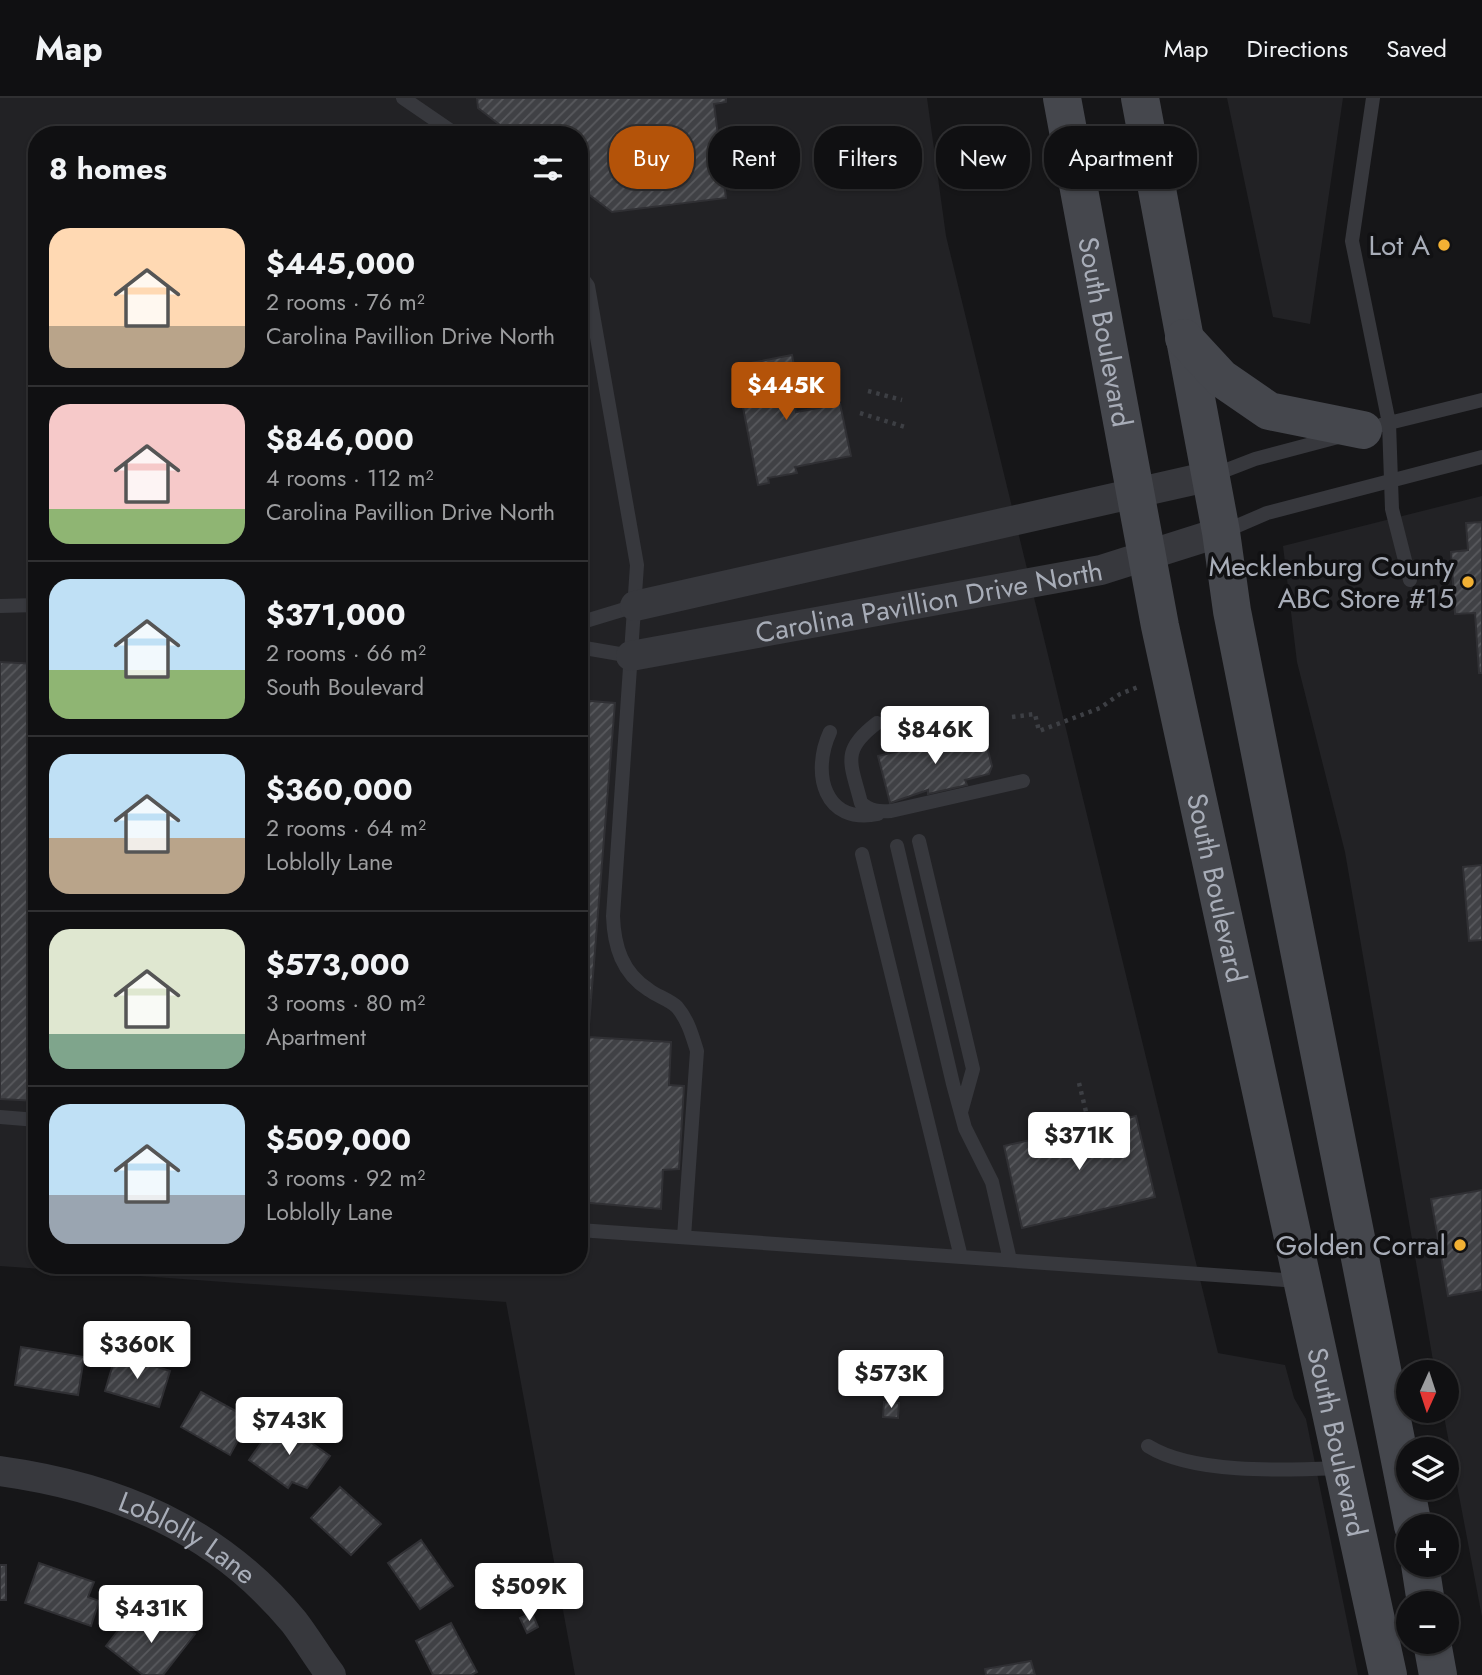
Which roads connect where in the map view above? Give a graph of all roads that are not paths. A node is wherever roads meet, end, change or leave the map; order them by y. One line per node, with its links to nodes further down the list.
1 (403, 98): 5 (lane)
2 (1062, 98): 13 (main road, South Boulevard)
3 (1140, 98): 7 (main road, South Boulevard)
4 (1373, 98): 9 (lane)
5 (444, 126)
6 (588, 286): 19 (lane)
7 (1184, 338): 9 (main road); 11 (main road, South Boulevard)
8 (1482, 400): 9 (lane)
9 (1376, 426): 11 (lane); 12 (lane)
10 (1482, 457): 12 (lane)
11 (1211, 476): 13 (street, Carolina Pavillion Drive North); 14 (main road, South Boulevard)
12 (1391, 481): 14 (lane); 16 (lane)
13 (1135, 494): 15 (main road, South Boulevard); 19 (street, Carolina Pavillion Drive North)
14 (1221, 532): 15 (street, Carolina Pavillion Drive North); 41 (main road, South Boulevard)
15 (1147, 556): 22 (street, Carolina Pavillion Drive North); 37 (main road, South Boulevard)
16 (1410, 580)
17 (28, 605): 18 (lane)
18 (0, 606)
19 (635, 606): 20 (lane); 22 (lane)
20 (588, 620)
21 (588, 649): 22 (lane)
22 (631, 656): 34 (lane)
23 (877, 723): 26 (lane)
24 (830, 732): 26 (lane)
25 (1023, 781): 26 (lane)
26 (891, 811)
27 (919, 841): 30 (lane)
28 (897, 846): 30 (lane)
29 (862, 854): 35 (lane)
30 (961, 1112): 36 (lane)
31 (0, 1117): 32 (lane)
32 (28, 1119)
33 (588, 1231): 34 (lane)
34 (684, 1237): 35 (lane)
35 (961, 1257): 36 (lane)
36 (1010, 1261): 37 (lane)
37 (1304, 1281): 39 (main road, South Boulevard)
38 (1148, 1446): 39 (lane)
39 (1344, 1467): 44 (main road, South Boulevard)
40 (0, 1471): 43 (street, Loblolly Lane)
41 (1411, 1514)
42 (1434, 1654): 45 (main road)
43 (331, 1675)
44 (1388, 1675)
45 (1438, 1675)

